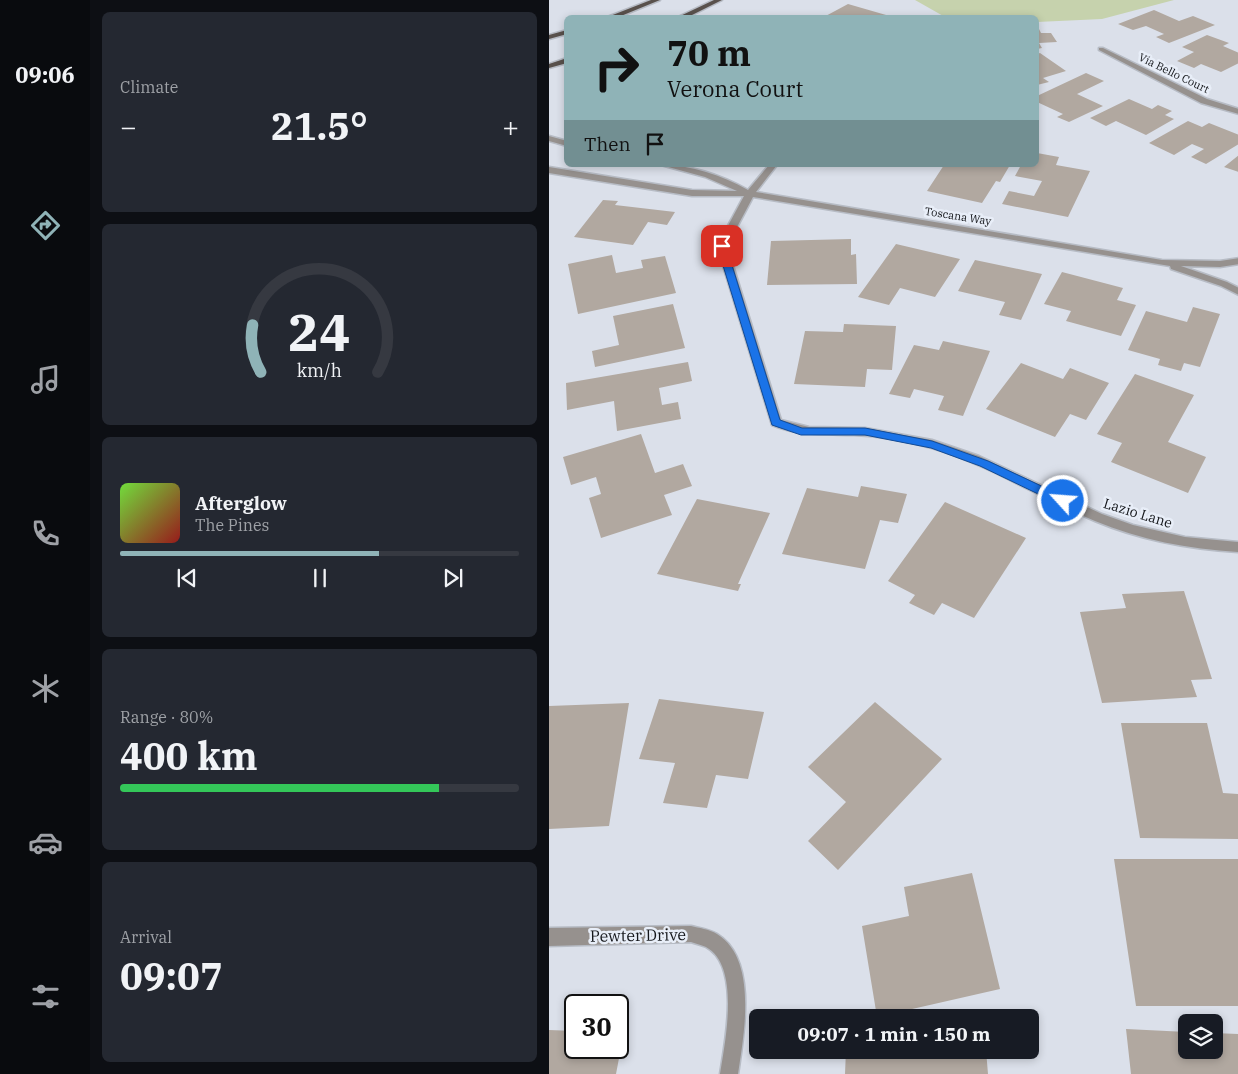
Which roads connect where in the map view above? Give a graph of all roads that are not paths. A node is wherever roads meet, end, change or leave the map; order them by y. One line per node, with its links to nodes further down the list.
1 (657, 0): 3 (main road)
2 (719, 0): 4 (main road)
3 (616, 15)
4 (686, 15)
5 (564, 33): 6 (main road)
6 (549, 37)
7 (1101, 49): 10 (street, Via Bello Court)
8 (564, 61): 9 (main road)
9 (549, 66)
10 (1238, 112)
11 (549, 138): 12 (street)
12 (564, 143)
13 (677, 167): 16 (street, Toscana Way)
14 (771, 167): 16 (street)
15 (549, 170): 16 (street, Toscana Way)
16 (749, 194): 18 (street, Toscana Way); 22 (street, Lazio Lane)
17 (1238, 261): 18 (street, Toscana Way)
18 (1162, 263): 21 (street, Toscana Way)
19 (1238, 277): 20 (street)
20 (1238, 284)
21 (1238, 292)
22 (1238, 547)
23 (549, 937): 24 (street, Pewter Drive)
24 (729, 1074)

